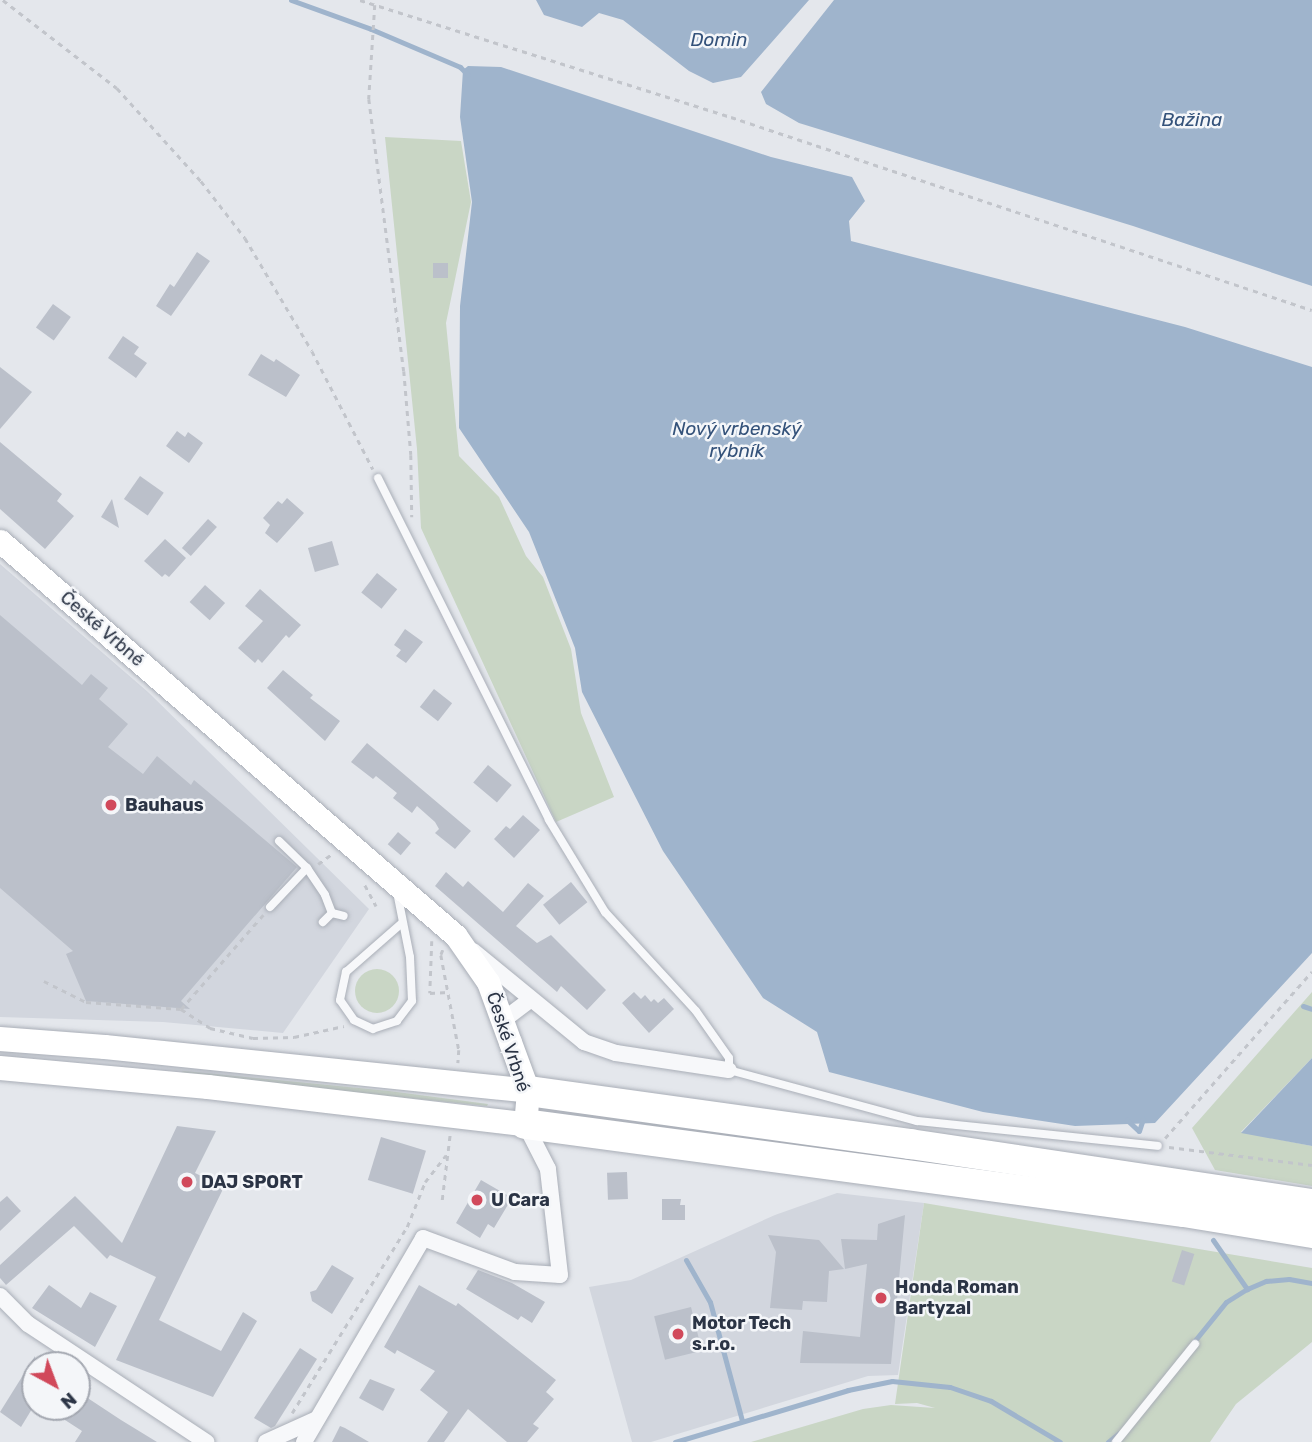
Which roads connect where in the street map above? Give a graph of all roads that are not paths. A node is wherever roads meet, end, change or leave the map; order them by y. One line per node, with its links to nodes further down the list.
1 (378, 478): 16 (lane)
2 (0, 541): 5 (street, České Vrbné)
3 (279, 841): 4 (lane)
4 (307, 868): 6 (lane); 7 (lane)
5 (396, 882): 10 (lane); 11 (street, České Vrbné)
6 (270, 907)
7 (332, 913): 8 (lane); 9 (lane)
8 (344, 916)
9 (323, 922)
10 (402, 923): 10 (lane)
11 (456, 936): 12 (street); 13 (street, České Vrbné)
12 (531, 999): 13 (street); 16 (street)
13 (502, 1021): 17 (street, České Vrbné)
14 (0, 1040): 17 (main road)
15 (0, 1068): 18 (main road)
16 (729, 1070): 19 (lane)
17 (528, 1091): 18 (street, České Vrbné); 20 (highway)
18 (525, 1124): 21 (highway); 24 (street)
19 (1158, 1146)
20 (1312, 1204)
21 (1312, 1233)
22 (0, 1296): 26 (street)
23 (1195, 1343): 28 (lane)
24 (315, 1420): 25 (street); 27 (street)
25 (271, 1441)
26 (206, 1442)
27 (304, 1442)
28 (1116, 1442)

